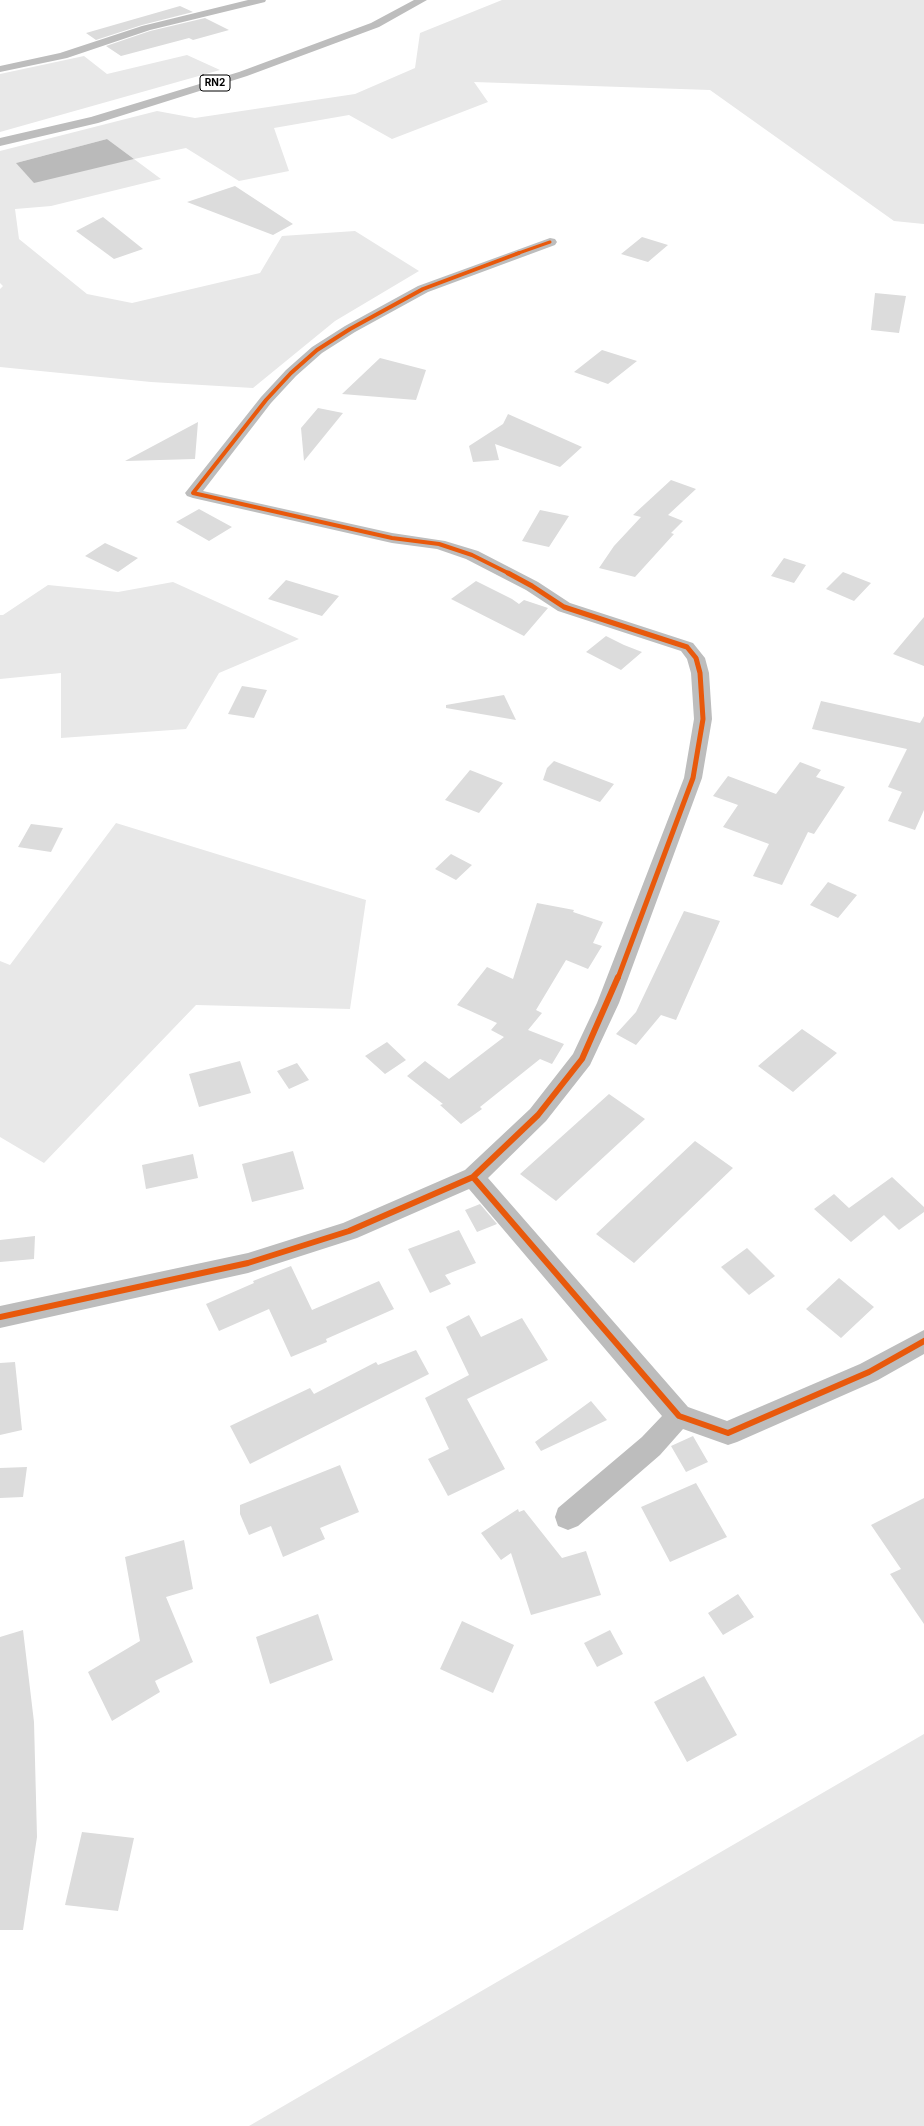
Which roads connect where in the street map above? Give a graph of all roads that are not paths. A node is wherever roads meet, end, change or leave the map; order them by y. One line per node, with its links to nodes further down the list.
1 (261, 0): 3 (main road)
2 (422, 0): 4 (main road, RN2)
3 (0, 69)
4 (0, 142)
5 (550, 242): 6 (main road)
6 (473, 1177): 7 (main road); 9 (main road)
7 (0, 1317)
8 (924, 1341): 9 (main road)
9 (680, 1416): 10 (main road)
10 (568, 1517)

